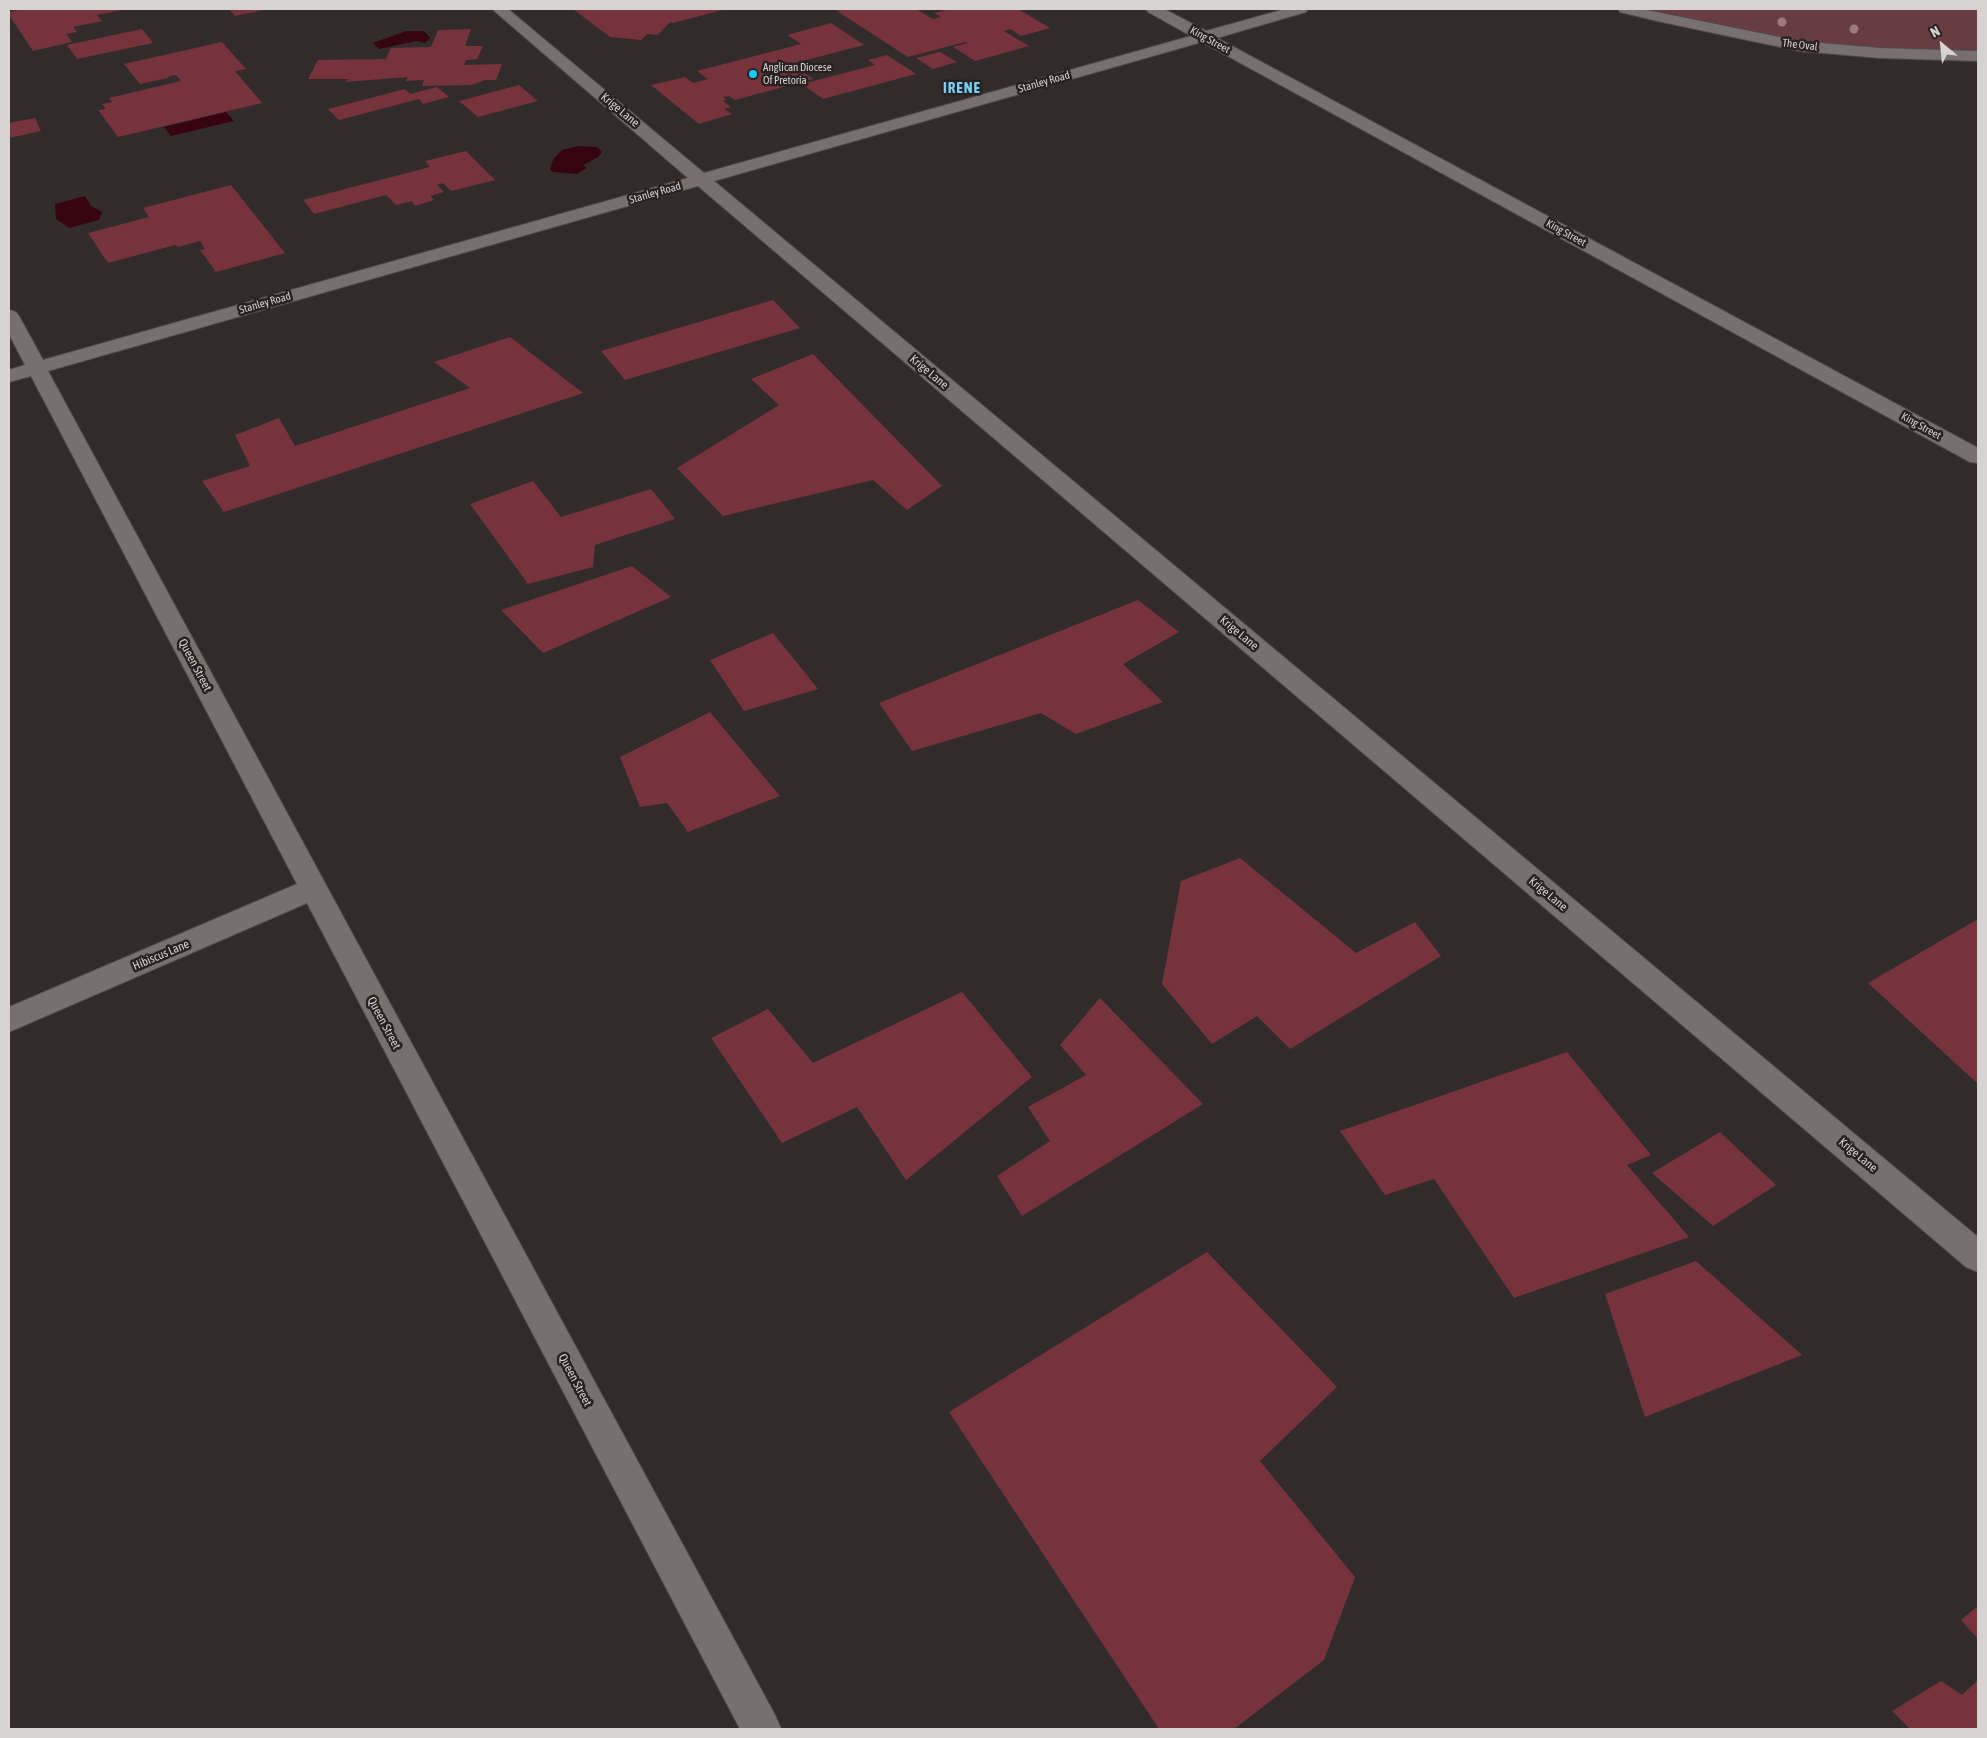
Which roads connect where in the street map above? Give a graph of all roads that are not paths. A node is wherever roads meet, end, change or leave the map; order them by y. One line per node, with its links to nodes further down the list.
1 (499, 9): 7 (street, Krige Lane)
2 (1153, 9): 5 (street, King Street)
3 (1301, 9): 5 (street, Stanley Road)
4 (1625, 9): 6 (street, The Oval)
5 (1204, 36): 7 (street, Stanley Road); 11 (street, King Street)
6 (1978, 56)
7 (702, 179): 9 (street, Stanley Road); 14 (street, Krige Lane)
8 (9, 316): 9 (street, Queen Street)
9 (36, 368): 10 (street, Stanley Road); 12 (street, Queen Street)
10 (9, 376)
11 (1978, 457)
12 (313, 889): 13 (street, Hibiscus Lane); 15 (street, Queen Street)
13 (9, 1020)
14 (1978, 1257)
15 (760, 1729)

